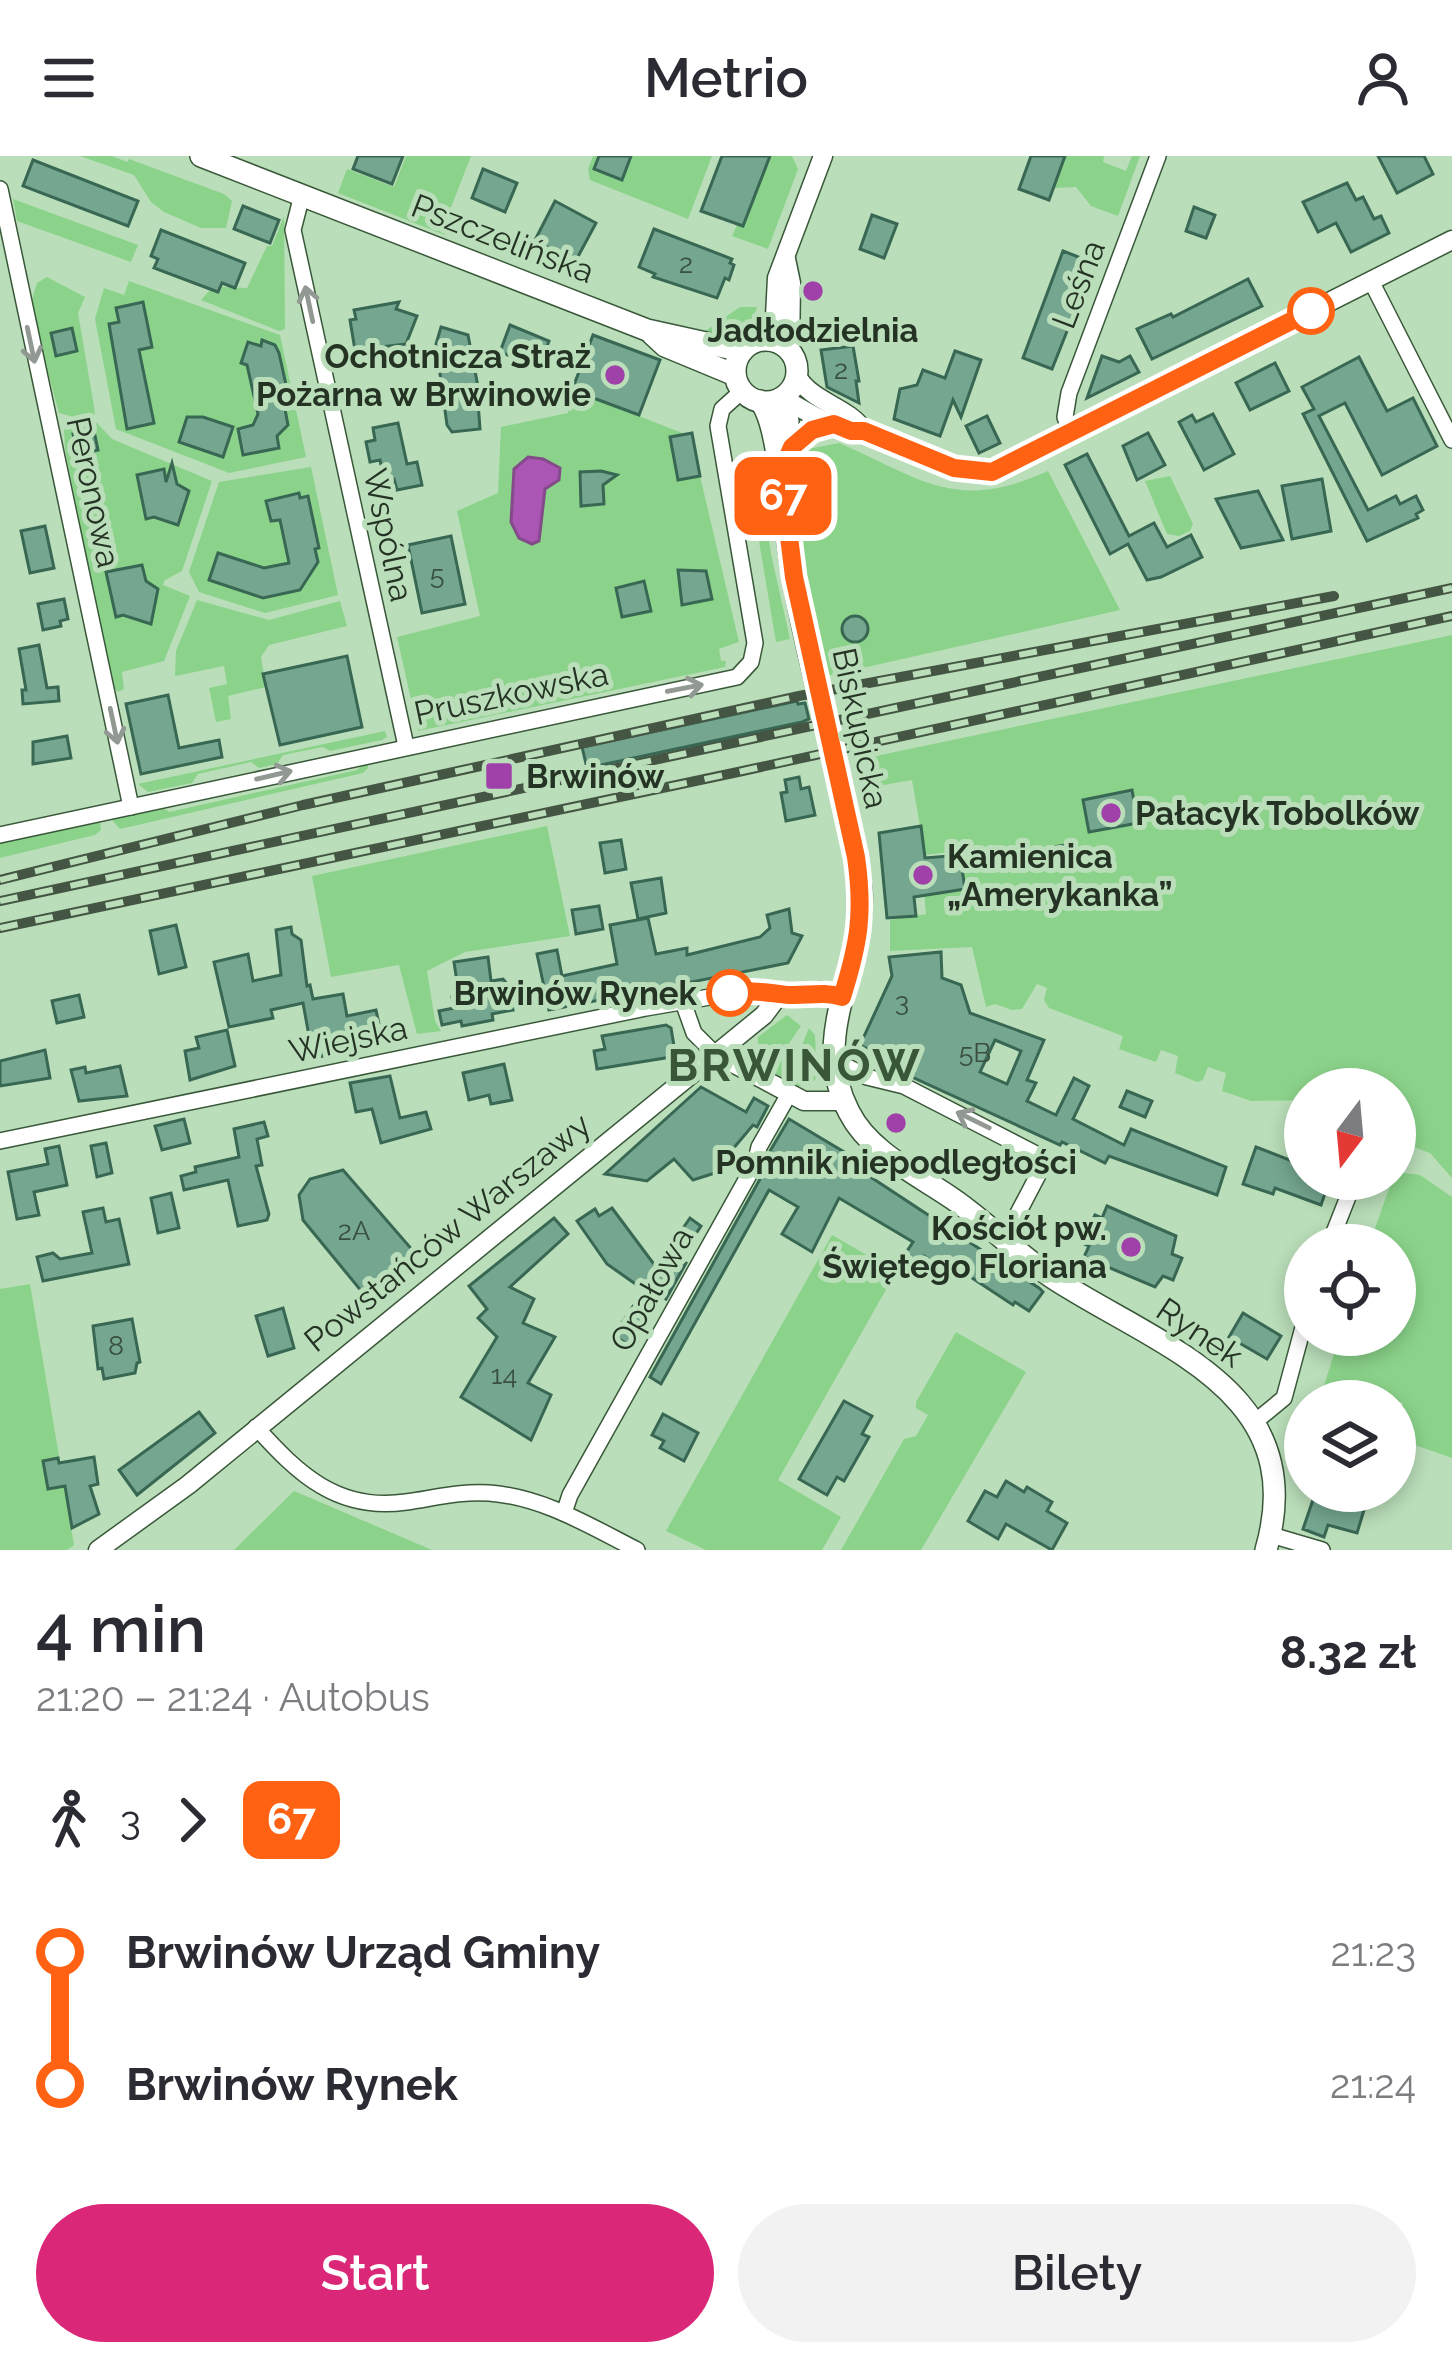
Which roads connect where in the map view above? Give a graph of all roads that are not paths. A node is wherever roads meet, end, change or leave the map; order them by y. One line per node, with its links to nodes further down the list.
1 (201, 156): 5 (main road, Pszczelińska)
2 (823, 156): 7 (street)
3 (1158, 156): 17 (street, Leśna)
4 (0, 189): 21 (street, Peronowa, one-way to 21)
5 (302, 195): 9 (main road, Pszczelińska); 20 (street, Wspólna, one-way to 5)
6 (1452, 240): 8 (street)
7 (786, 259): 10 (street); 12 (street)
8 (1371, 281): 17 (street); 18 (street)
9 (647, 330): 11 (main road, Pszczelińska); 14 (main road, Pszczelińska)
10 (766, 340): 11 (main road); 12 (main road)
11 (742, 351): 14 (main road)
12 (790, 351): 13 (main road)
13 (797, 376): 14 (main road); 16 (street)
14 (755, 391): 15 (street); 19 (main road, Biskupicka); 20 (street, Pruszkowska, one-way to 14)
15 (834, 424): 16 (street); 19 (street)
16 (864, 431): 17 (street)
17 (1071, 434)
18 (1452, 440)
19 (784, 464): 24 (main road, Biskupicka)
20 (406, 746): 21 (street, Pruszkowska, one-way to 20)
21 (131, 807): 22 (street, Pruszkowska)
22 (0, 835)
23 (779, 994): 24 (street); 25 (street, Wiejska); 26 (street, Powstańców Warszawy)
24 (842, 997): 27 (main road, Rynek)
25 (683, 1002): 26 (street); 30 (street, Wiejska)
26 (714, 1053): 28 (street); 34 (street, Powstańców Warszawy)
27 (834, 1060): 29 (main road, Rynek); 31 (street, one-way to 27)
28 (789, 1094): 29 (street); 35 (street, Opałowa)
29 (844, 1101): 31 (main road, Rynek)
30 (0, 1141)
31 (1004, 1240): 33 (main road, Rynek)
32 (1295, 1356): 33 (street)
33 (1256, 1420): 36 (main road, Rynek)
34 (256, 1426): 35 (street); 37 (street, Powstańców Warszawy)
35 (564, 1513): 38 (street)
36 (1269, 1542): 39 (street)
37 (98, 1550)
38 (637, 1550)
39 (1322, 1550)

